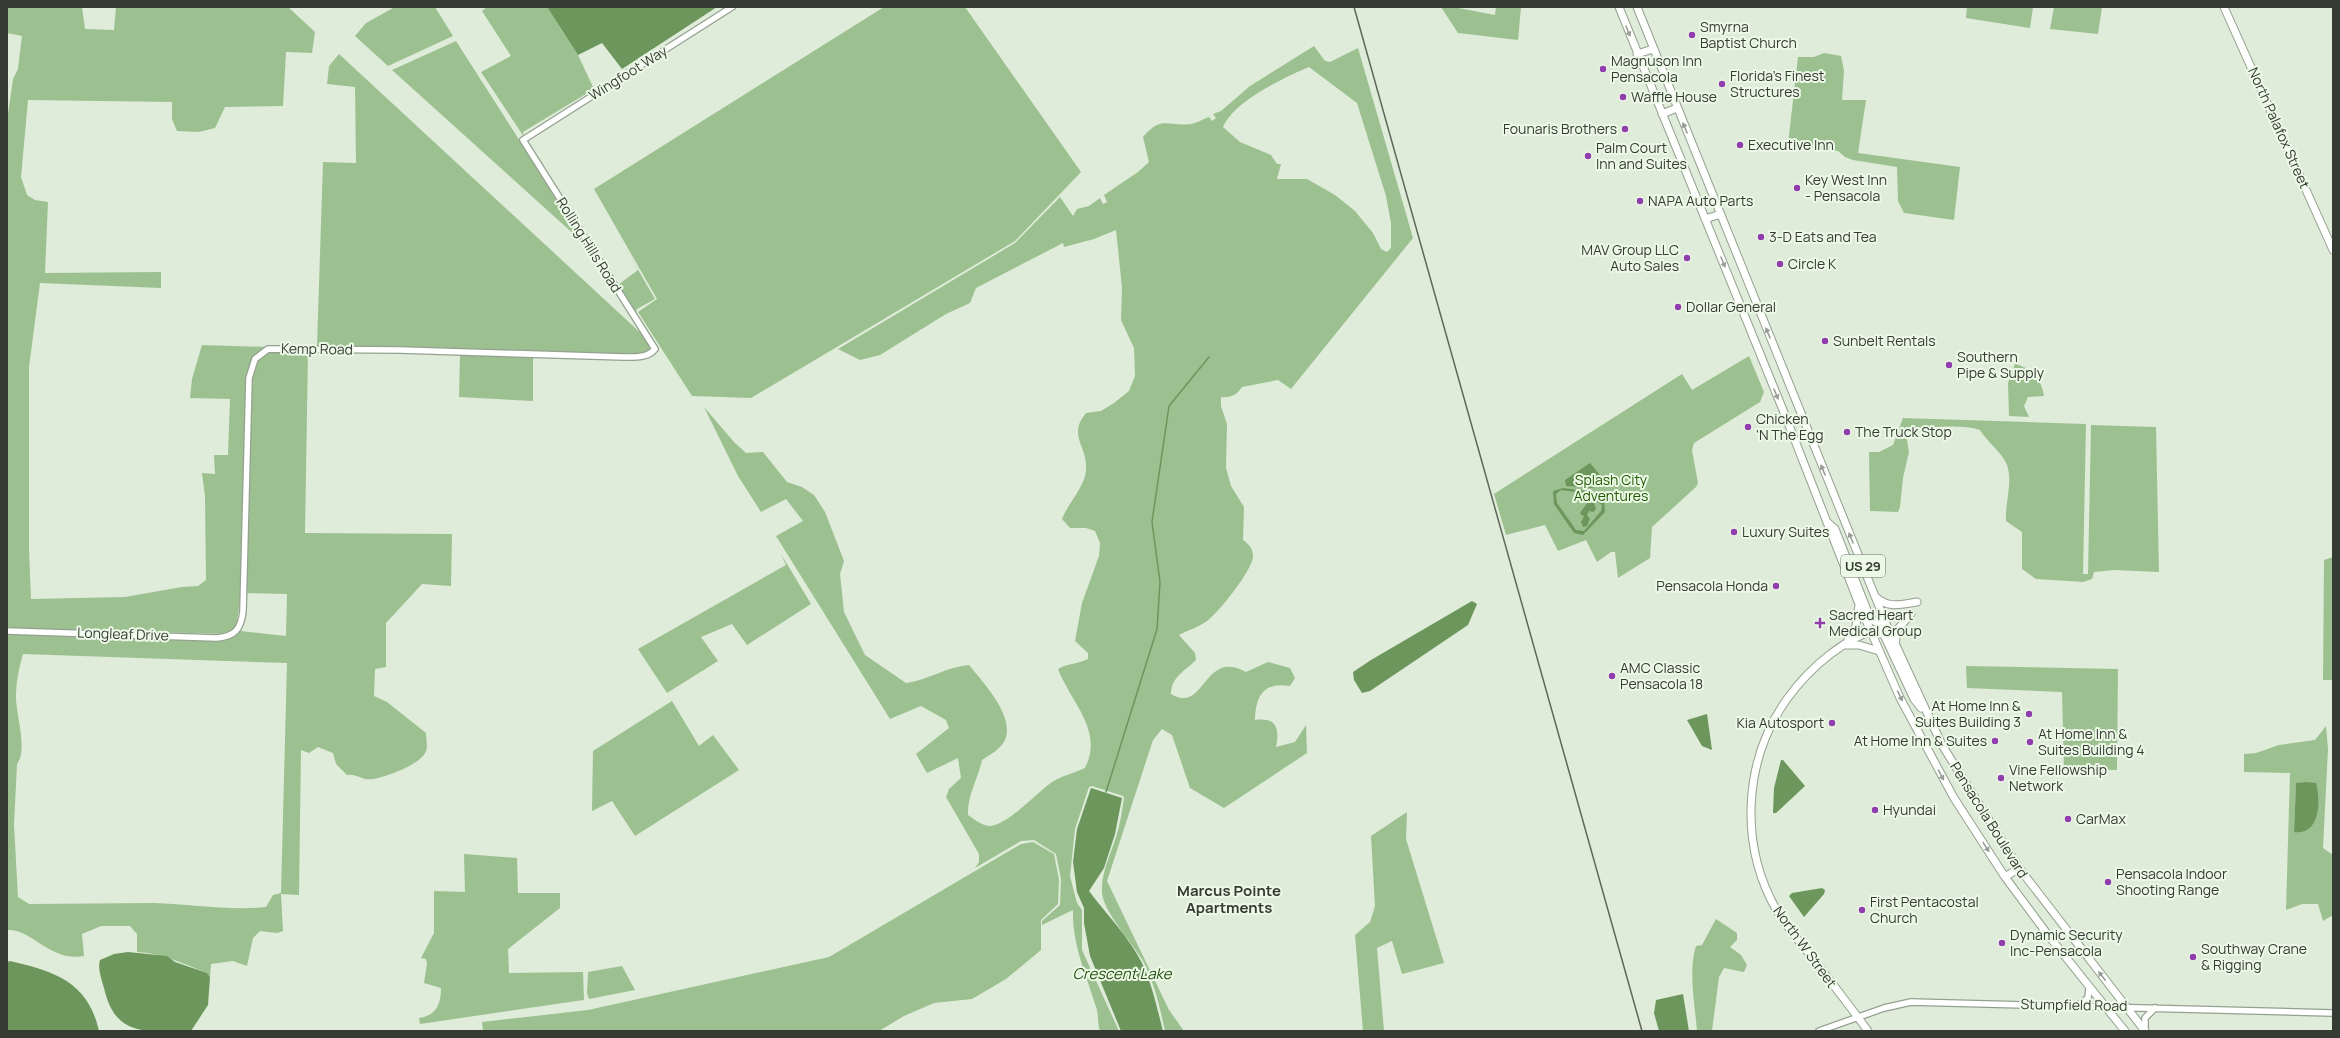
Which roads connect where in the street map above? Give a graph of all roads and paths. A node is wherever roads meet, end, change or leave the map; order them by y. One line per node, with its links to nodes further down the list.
1 (732, 7): 9 (street, Wingfoot Way)
2 (1619, 7): 6 (main road, Pensacola Boulevard / US 29, one-way to 6)
3 (1637, 7): 5 (main road, Pensacola Boulevard / US 29)
4 (2224, 7): 12 (main road, North Palafox Street)
5 (1653, 49): 6 (main road); 7 (main road, Pensacola Boulevard / US 29)
6 (1638, 54): 8 (main road, Pensacola Boulevard / US 29)
7 (1677, 108): 8 (main road); 10 (main road, Pensacola Boulevard / US 29, one-way to 7)
8 (1662, 114): 11 (main road, Pensacola Boulevard / US 29)
9 (523, 140): 13 (street, Rolling Hills Road)
10 (1721, 214): 11 (main road); 15 (main road, Pensacola Boulevard / US 29, one-way to 10)
11 (1705, 219): 14 (main road, Pensacola Boulevard / US 29, one-way to 14)
12 (2333, 250)
13 (655, 349): 22 (street, Kemp Road)
14 (1826, 521): 17 (main road, Pensacola Boulevard / US 29); 19 (main road)
15 (1875, 595): 16 (main road); 19 (main road, Pensacola Boulevard / US 29)
16 (1917, 602)
17 (1859, 604): 21 (main road, Pensacola Boulevard / US 29); 24 (main road)
18 (1911, 614): 23 (main road)
19 (1887, 626): 21 (main road, North W Street); 23 (main road, Pensacola Boulevard / US 29)
20 (7, 630): 22 (street, Longleaf Drive)
21 (1870, 630): 24 (main road, North W Street); 25 (main road, Pensacola Boulevard / US 29); 26 (main road)
22 (237, 631)
23 (1895, 645): 26 (main road, Pensacola Boulevard / US 29)
24 (1842, 647): 25 (main road); 37 (main road, North W Street)
25 (1879, 651): 28 (main road, Pensacola Boulevard / US 29, one-way to 28)
26 (1926, 712): 27 (main road, Pensacola Boulevard / US 29)
27 (1942, 745): 28 (main road); 29 (main road, Pensacola Boulevard / US 29)
28 (1929, 751): 30 (main road, Pensacola Boulevard / US 29, one-way to 30)
29 (2019, 868): 30 (main road); 34 (main road, Pensacola Boulevard / US 29, one-way to 29)
30 (2005, 877): 31 (main road, Pensacola Boulevard / US 29)
31 (2089, 984): 32 (street); 33 (main road, Pensacola Boulevard / US 29)
32 (2077, 1005): 33 (street, Stumpfield Road); 37 (street, Stumpfield Road)
33 (2105, 1005): 34 (street, Stumpfield Road); 40 (main road, Pensacola Boulevard / US 29)
34 (2126, 1006): 35 (street, Stumpfield Road); 41 (main road, Pensacola Boulevard / US 29)
35 (2157, 1008): 36 (street, Stumpfield Road); 41 (street)
36 (2333, 1013)
37 (1858, 1017): 38 (street, Stumpfield Road); 39 (main road, North W Street)
38 (1819, 1031)
39 (1868, 1031)
40 (2125, 1031)
41 (2145, 1031)

